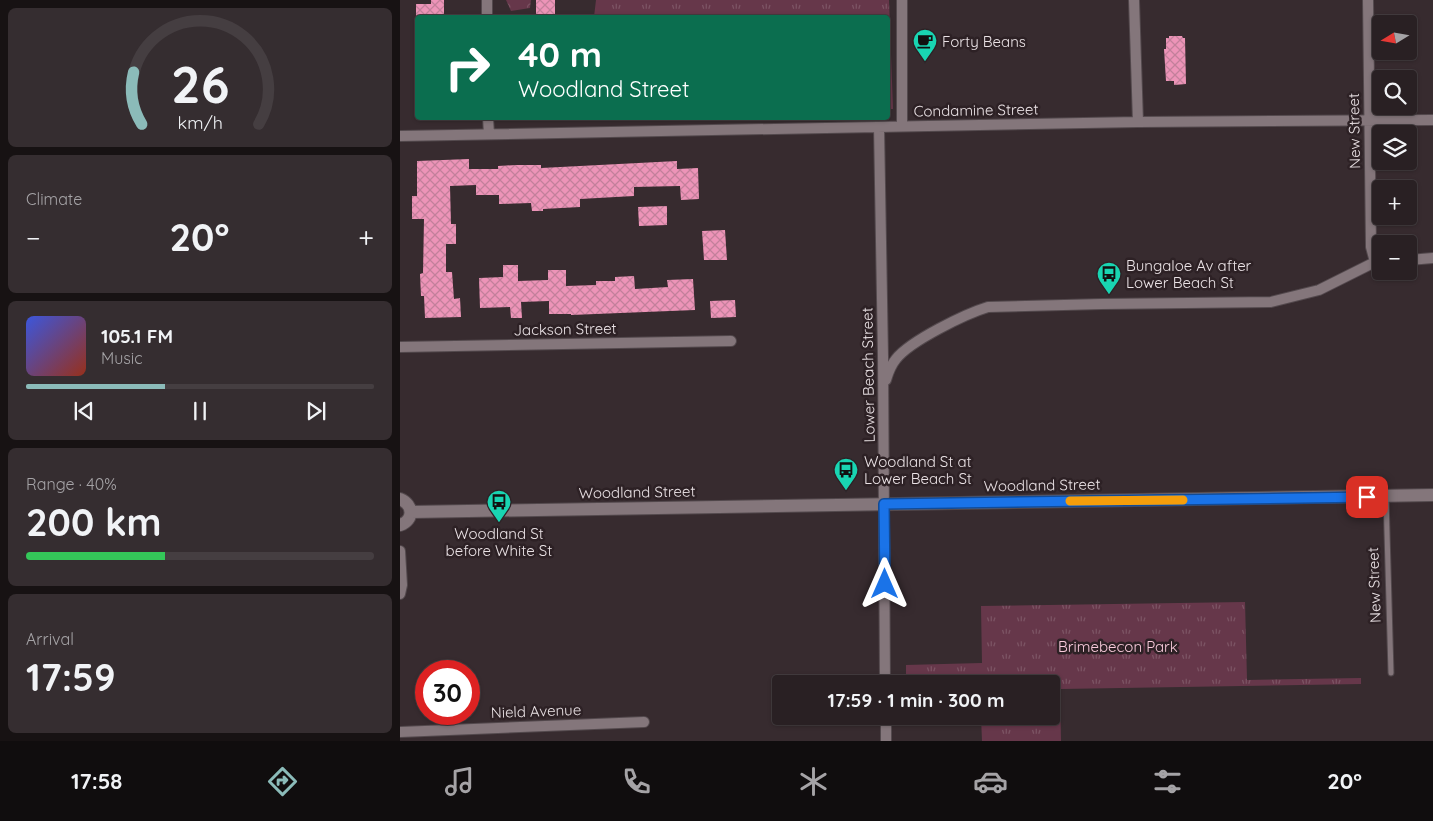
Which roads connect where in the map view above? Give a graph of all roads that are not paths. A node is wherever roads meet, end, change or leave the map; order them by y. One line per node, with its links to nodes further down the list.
1 (487, 0): 5 (street)
2 (902, 0): 11 (street)
3 (1134, 0): 9 (street)
4 (1368, 0): 7 (street, New Street)
5 (487, 15)
6 (488, 120): 12 (street)
7 (1368, 120): 8 (street, Condamine Street); 9 (street, Condamine Street); 14 (street, New Street)
8 (1433, 120)
9 (1138, 122): 11 (street, Condamine Street)
10 (879, 126): 11 (street, Condamine Street); 12 (street, Condamine Street); 20 (street, Lower Beach Street)
11 (902, 126)
12 (489, 134): 13 (street, Condamine Street)
13 (400, 136)
14 (1372, 249)
15 (1433, 258): 16 (street)
16 (1417, 259)
17 (1372, 264): 20 (street)
18 (731, 341): 19 (street, Jackson Street)
19 (400, 346)
20 (883, 391): 24 (street, Lower Beach Street)
21 (1433, 495): 22 (street, Woodland Street)
22 (1386, 497): 24 (street, Woodland Street); 29 (lane, New Street)
23 (400, 499): 25 (street)
24 (884, 504): 25 (street, Woodland Street); 30 (street, Lower Beach Street)
25 (411, 512): 26 (street)
26 (400, 526)
27 (400, 551): 28 (street)
28 (400, 594)
29 (1391, 674)
30 (885, 675)
31 (644, 722): 33 (street, Nield Avenue)
32 (886, 725): 34 (street)
33 (400, 732)
34 (886, 741)

